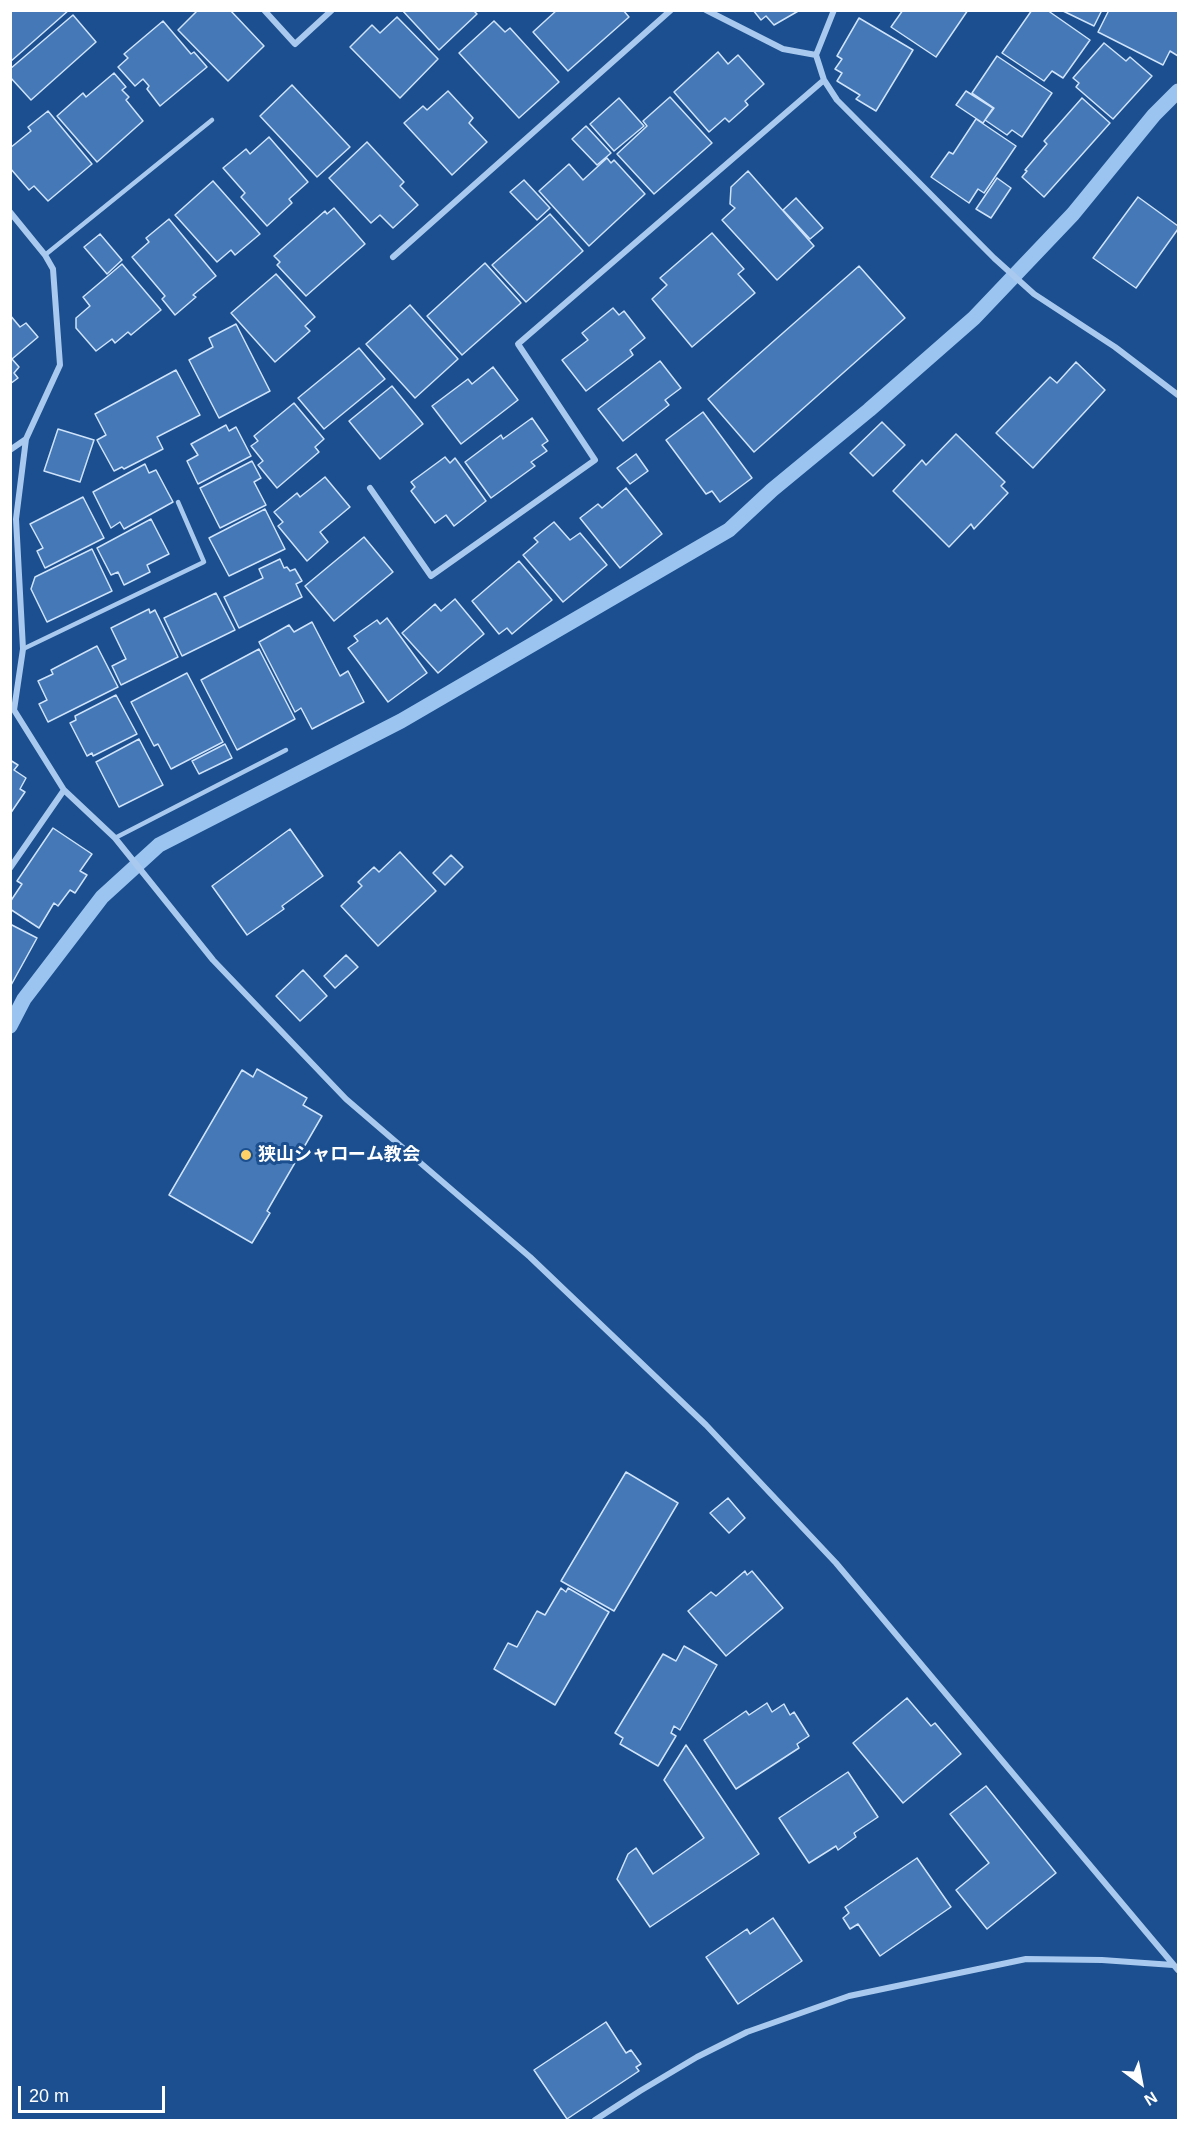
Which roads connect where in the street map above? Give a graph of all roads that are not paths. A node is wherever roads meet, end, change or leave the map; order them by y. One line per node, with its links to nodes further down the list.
1 (264, 10): 2 (street)
2 (332, 10)
3 (671, 10): 11 (street)
4 (706, 10): 6 (street)
5 (834, 10): 6 (street)
6 (816, 55): 7 (street)
7 (824, 80): 12 (street); 15 (street)
8 (212, 120): 10 (lane)
9 (10, 212): 10 (street)
10 (45, 255): 13 (street)
11 (393, 257)
12 (1179, 394)
13 (26, 440): 14 (street); 17 (street)
14 (10, 450)
15 (370, 488)
16 (178, 502): 17 (lane)
17 (23, 649): 18 (street)
18 (12, 710): 20 (street)
19 (286, 750): 21 (lane)
20 (64, 790): 21 (street); 22 (street)
21 (115, 838): 23 (street)
22 (10, 868)
23 (1176, 1967): 24 (street)
24 (595, 2121)

